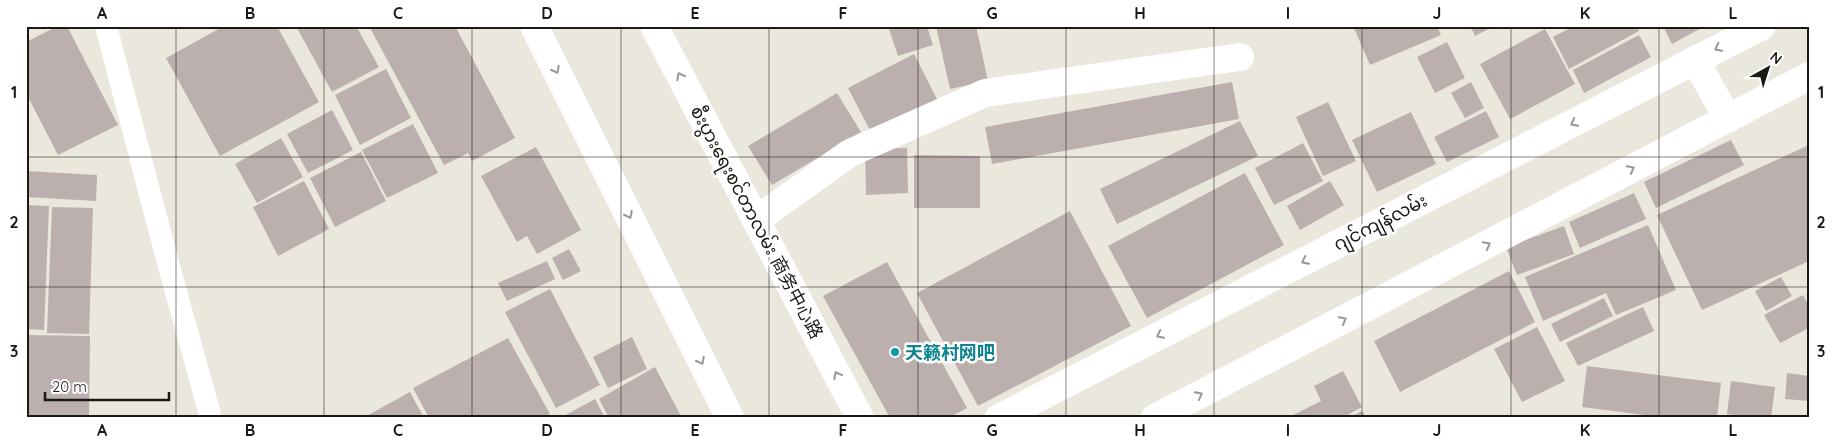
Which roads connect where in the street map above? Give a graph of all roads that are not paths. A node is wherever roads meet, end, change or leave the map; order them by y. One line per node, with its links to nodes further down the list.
1 (106, 26): 10 (lane)
2 (534, 26): 11 (main road, one-way to 11)
3 (654, 26): 9 (main road, စီးပွားရေးစင်တာလမ်း 商务中心路, one-way to 3)
4 (1762, 26): 6 (main road, ဂျင်ကျန်လမ်း, one-way to 6)
5 (1240, 57): 9 (main road)
6 (1695, 60): 8 (main road); 13 (main road, ဂျင်ကျန်လမ်း, one-way to 13)
7 (1809, 76): 8 (main road)
8 (1728, 119): 14 (main road, one-way to 8)
9 (756, 220): 12 (main road, စီးပွားရေးစင်တာလမ်း 商务中心路, one-way to 9)
10 (211, 418)
11 (730, 418)
12 (860, 418)
13 (999, 418)
14 (1155, 418)

